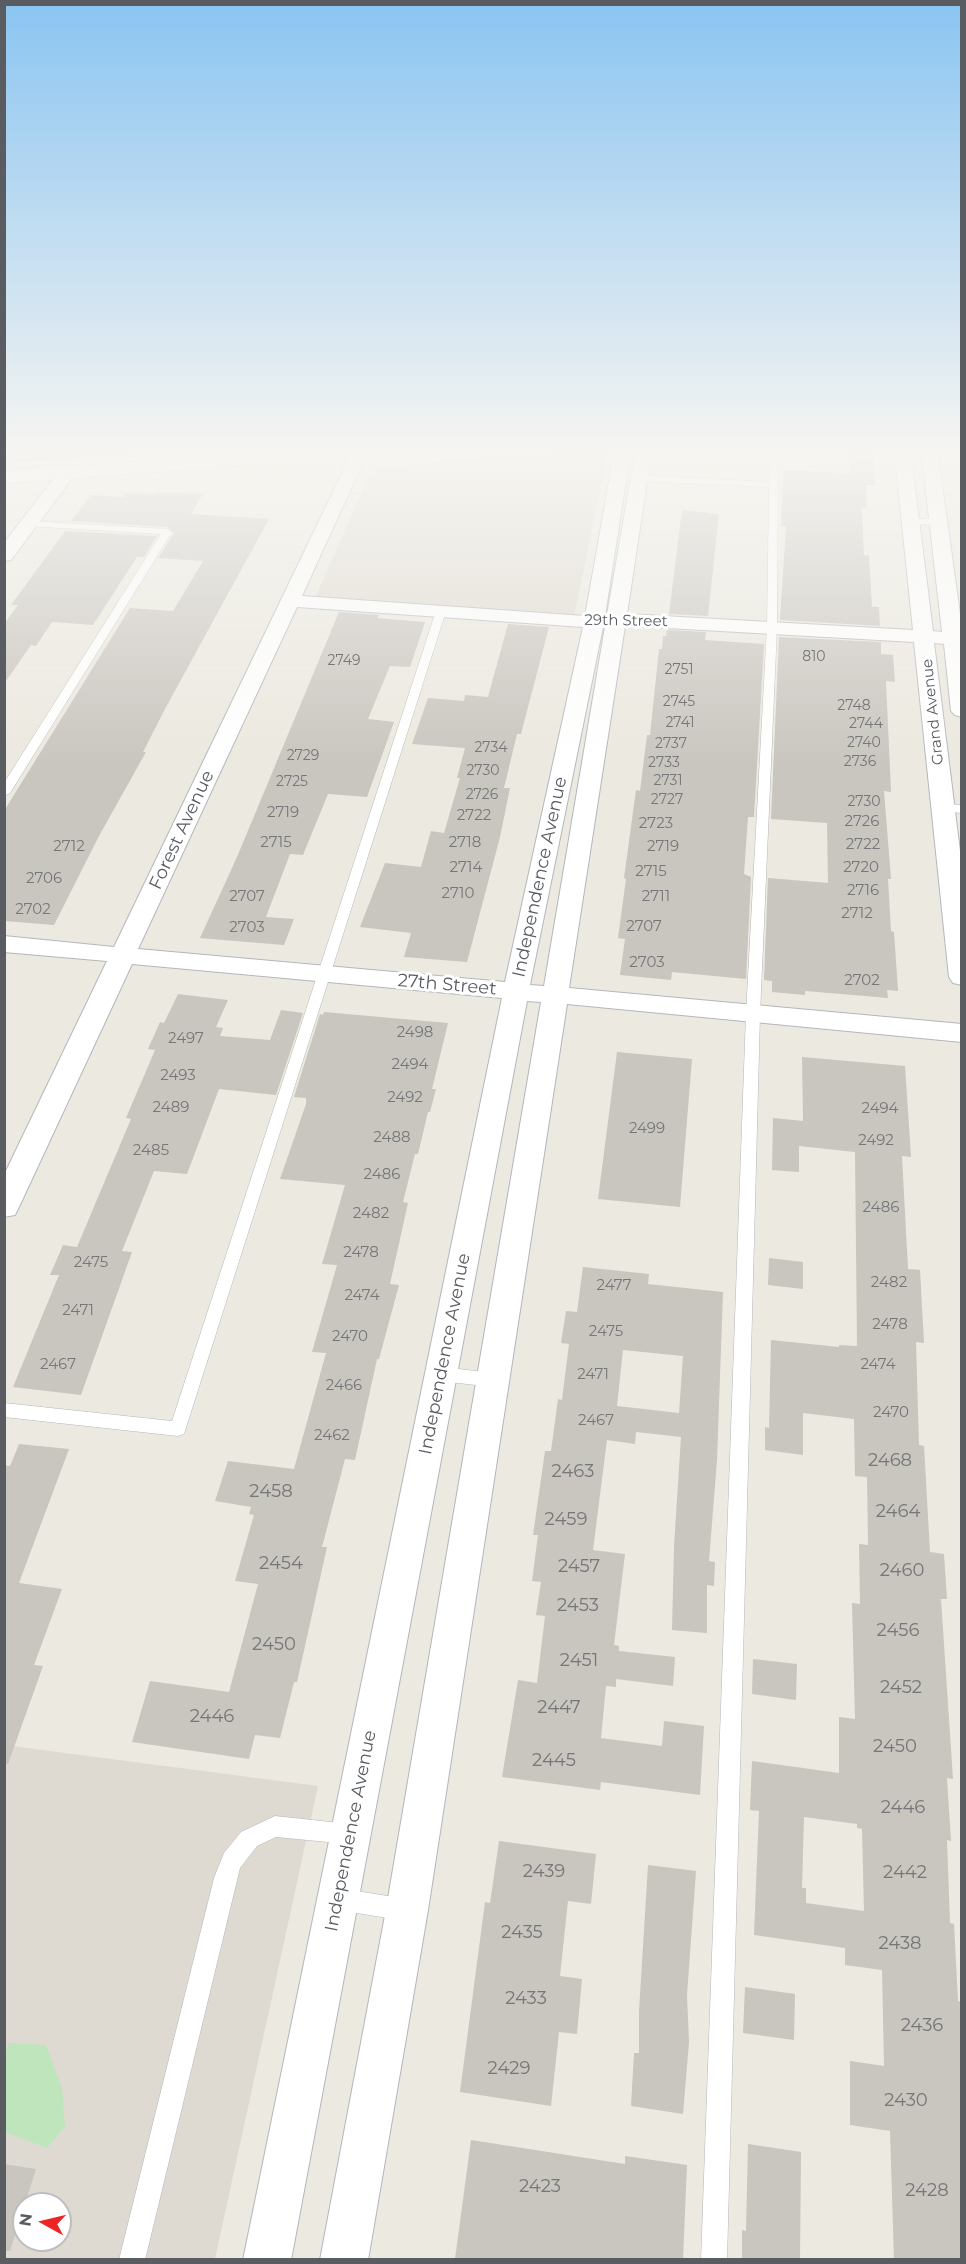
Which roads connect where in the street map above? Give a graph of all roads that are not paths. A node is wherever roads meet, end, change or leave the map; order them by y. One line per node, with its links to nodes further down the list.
1 (153, 554): 15 (lane)
2 (312, 554): 7 (street, Forest Avenue)
3 (616, 554): 9 (street, Independence Avenue)
4 (773, 554): 10 (lane)
5 (915, 554): 11 (street, Grand Avenue)
6 (942, 554): 12 (street)
7 (290, 600): 8 (street, 29th Street); 18 (street, Forest Avenue)
8 (441, 611): 9 (street, 29th Street); 19 (lane)
9 (605, 621): 10 (street, 29th Street); 14 (street, Independence Avenue)
10 (772, 627): 11 (street, 29th Street); 23 (lane)
11 (925, 638): 12 (street, 29th Street); 16 (street, Grand Avenue)
12 (957, 639): 13 (street)
13 (962, 711)
14 (576, 781): 21 (street, Independence Avenue); 22 (street, Independence Avenue)
15 (4, 793)
16 (952, 808): 20 (street, Grand Avenue)
17 (4, 944): 18 (street, 27th Street)
18 (124, 955): 19 (street, 27th Street); 25 (street, Forest Avenue)
19 (324, 974): 21 (street, 27th Street); 28 (lane)
20 (962, 976)
21 (516, 992): 22 (street, 27th Street); 26 (street, Independence Avenue)
22 (557, 996): 23 (street, 27th Street); 27 (street, Independence Avenue)
23 (753, 1014): 24 (street, 27th Street); 35 (lane)
24 (962, 1033)
25 (4, 1207)
26 (441, 1374): 27 (lane); 29 (street, Independence Avenue)
27 (493, 1380): 31 (street, Independence Avenue)
28 (4, 1410)
29 (351, 1834): 30 (street, Independence Avenue); 32 (lane)
30 (338, 1899): 31 (lane); 33 (street, Independence Avenue)
31 (406, 1910): 34 (street, Independence Avenue)
32 (132, 2259)
33 (267, 2259)
34 (344, 2259)
35 (714, 2259)

